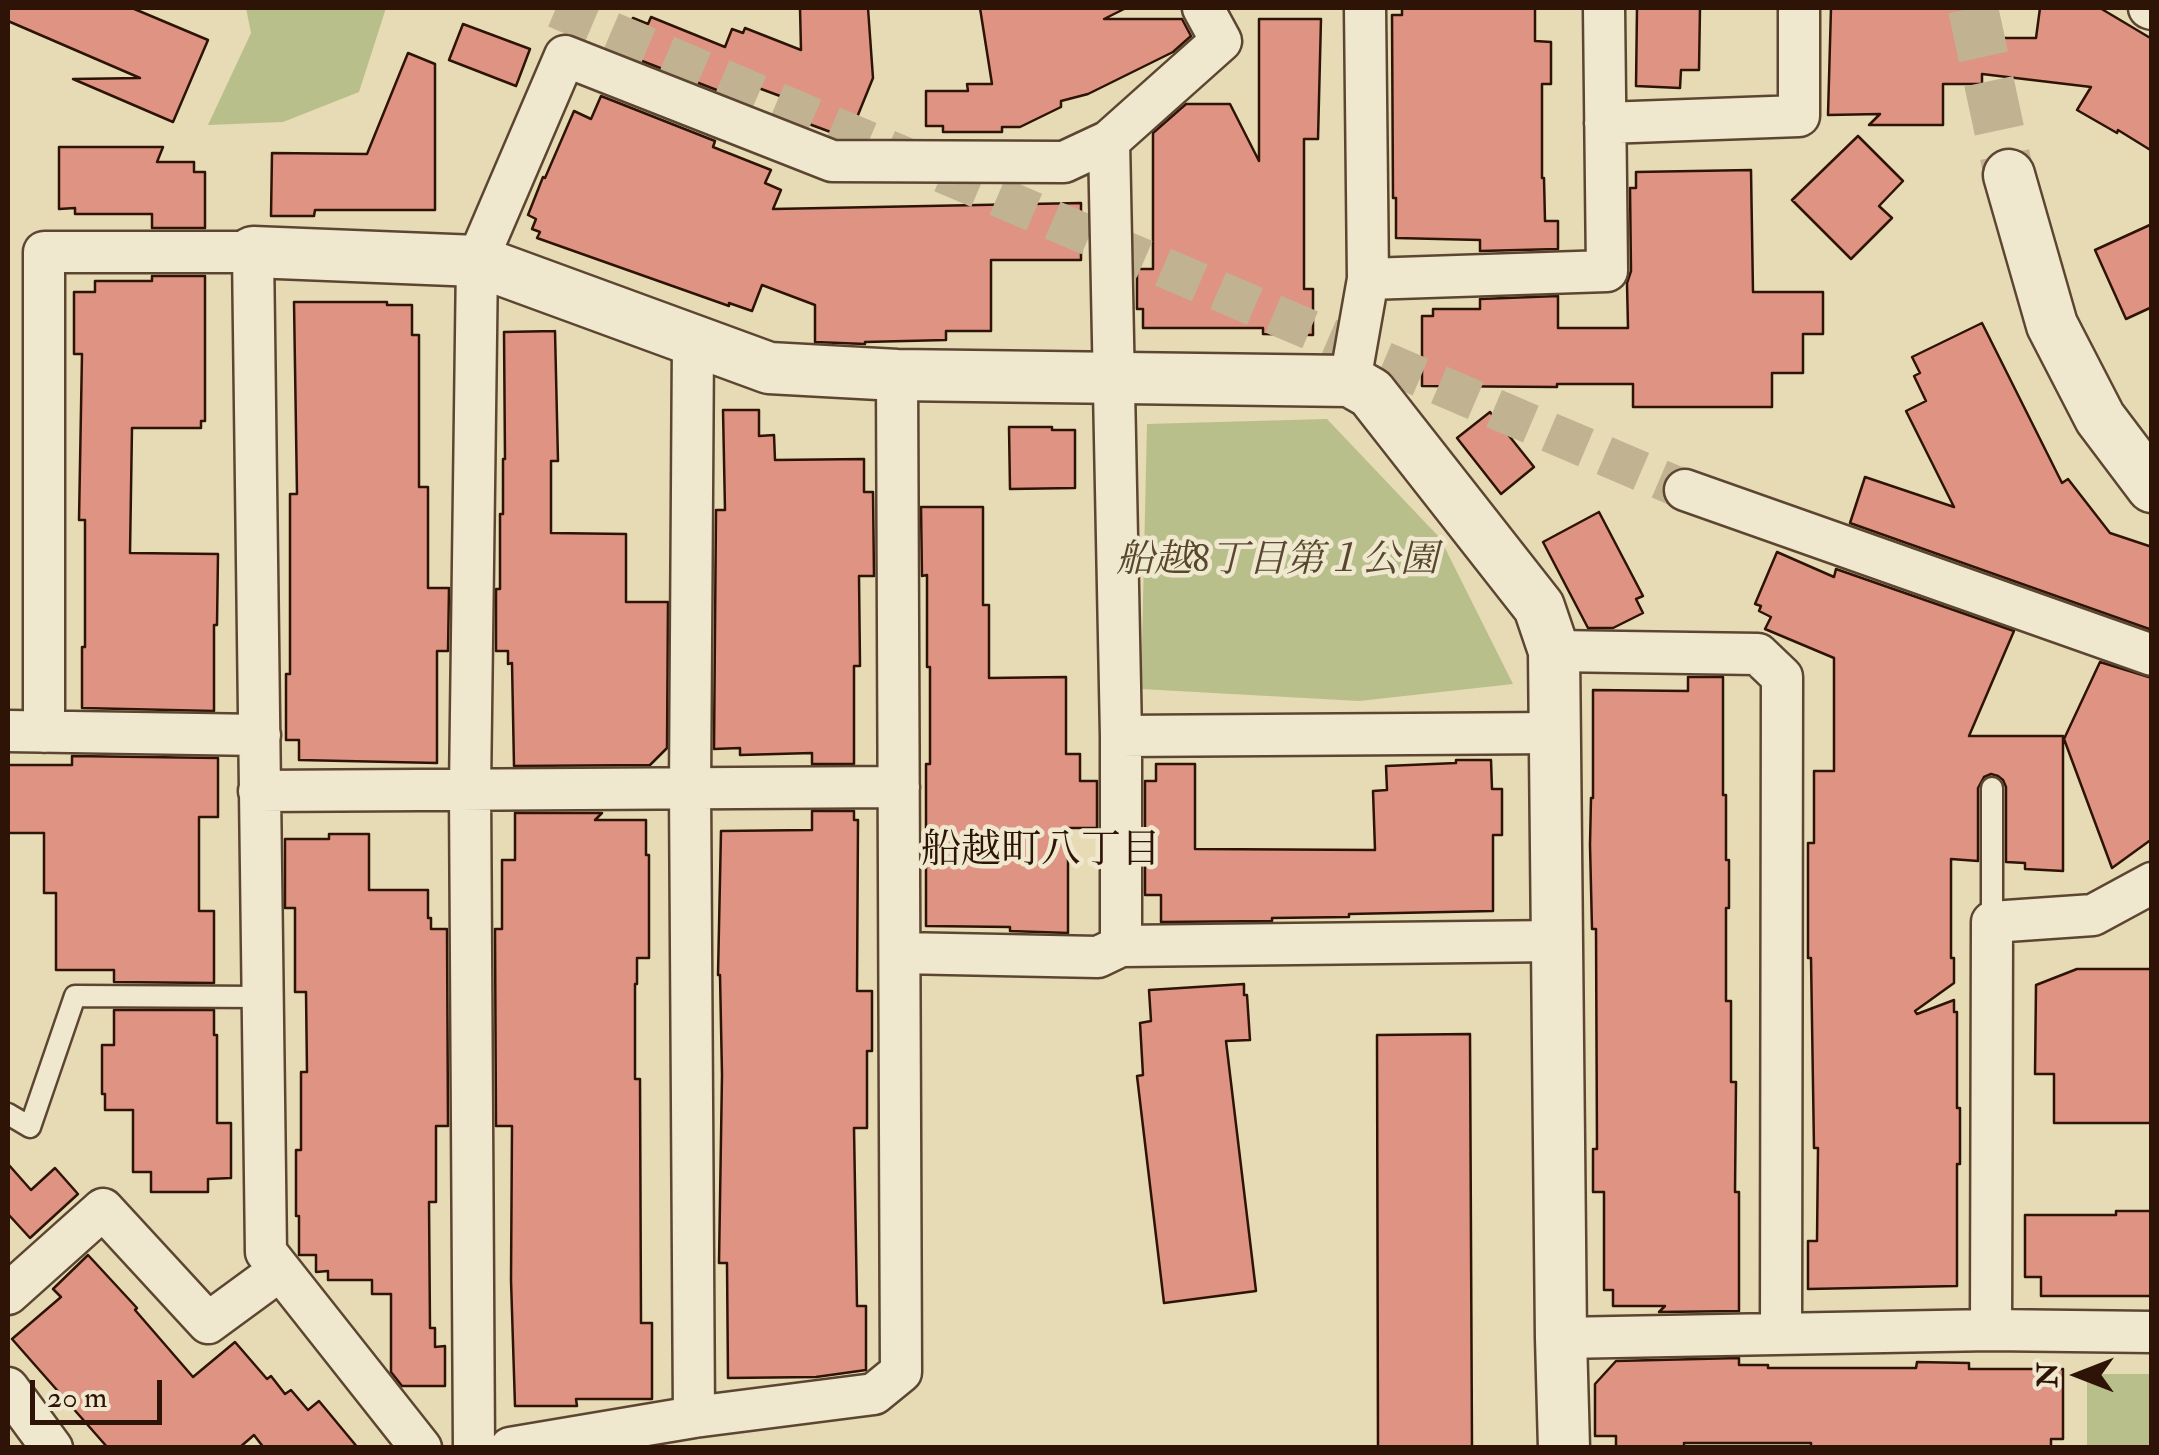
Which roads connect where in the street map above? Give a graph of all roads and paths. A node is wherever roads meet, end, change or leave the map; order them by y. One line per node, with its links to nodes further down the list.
1 (1203, 8): 6 (street)
2 (1365, 8): 10 (street)
3 (1604, 8): 5 (street)
4 (1799, 8): 5 (street)
5 (1605, 123): 10 (street)
6 (1109, 141): 9 (street); 13 (street)
7 (2009, 175): 16 (street)
8 (253, 252): 9 (street); 15 (street); 22 (street)
9 (476, 261): 11 (street); 27 (street)
10 (1368, 279): 14 (street)
11 (693, 342): 12 (street); 25 (street)
12 (897, 375): 13 (street); 24 (street)
13 (1114, 378): 14 (street); 23 (street)
14 (1350, 381): 18 (street)
15 (25, 408): 20 (street)
16 (2152, 487)
17 (1685, 490): 19 (street)
18 (1554, 652): 21 (street); 40 (street)
19 (2152, 655)
20 (26, 732): 22 (street)
21 (1555, 734): 23 (street); 31 (street)
22 (260, 735): 28 (street)
23 (1120, 736): 32 (street)
24 (899, 787): 25 (street); 33 (street)
25 (690, 788): 27 (street); 43 (street)
26 (1992, 788): 30 (lane)
27 (470, 789): 28 (street); 46 (street)
28 (260, 790): 34 (street)
29 (2152, 883): 30 (street)
30 (1992, 922): 38 (street)
31 (1557, 941): 32 (street); 41 (street)
32 (1120, 946): 33 (street)
33 (900, 953): 43 (street)
34 (262, 997): 35 (lane); 36 (street)
35 (8, 1114)
36 (279, 1270): 37 (street); 45 (street)
37 (8, 1294)
38 (1991, 1330): 39 (street); 40 (street)
39 (2152, 1332)
40 (1781, 1334): 41 (street)
41 (1561, 1338): 48 (street)
42 (8, 1388): 44 (street)
43 (694, 1417): 47 (street)
44 (52, 1448)
45 (421, 1448)
46 (474, 1448)
47 (510, 1448)
48 (1564, 1448)

